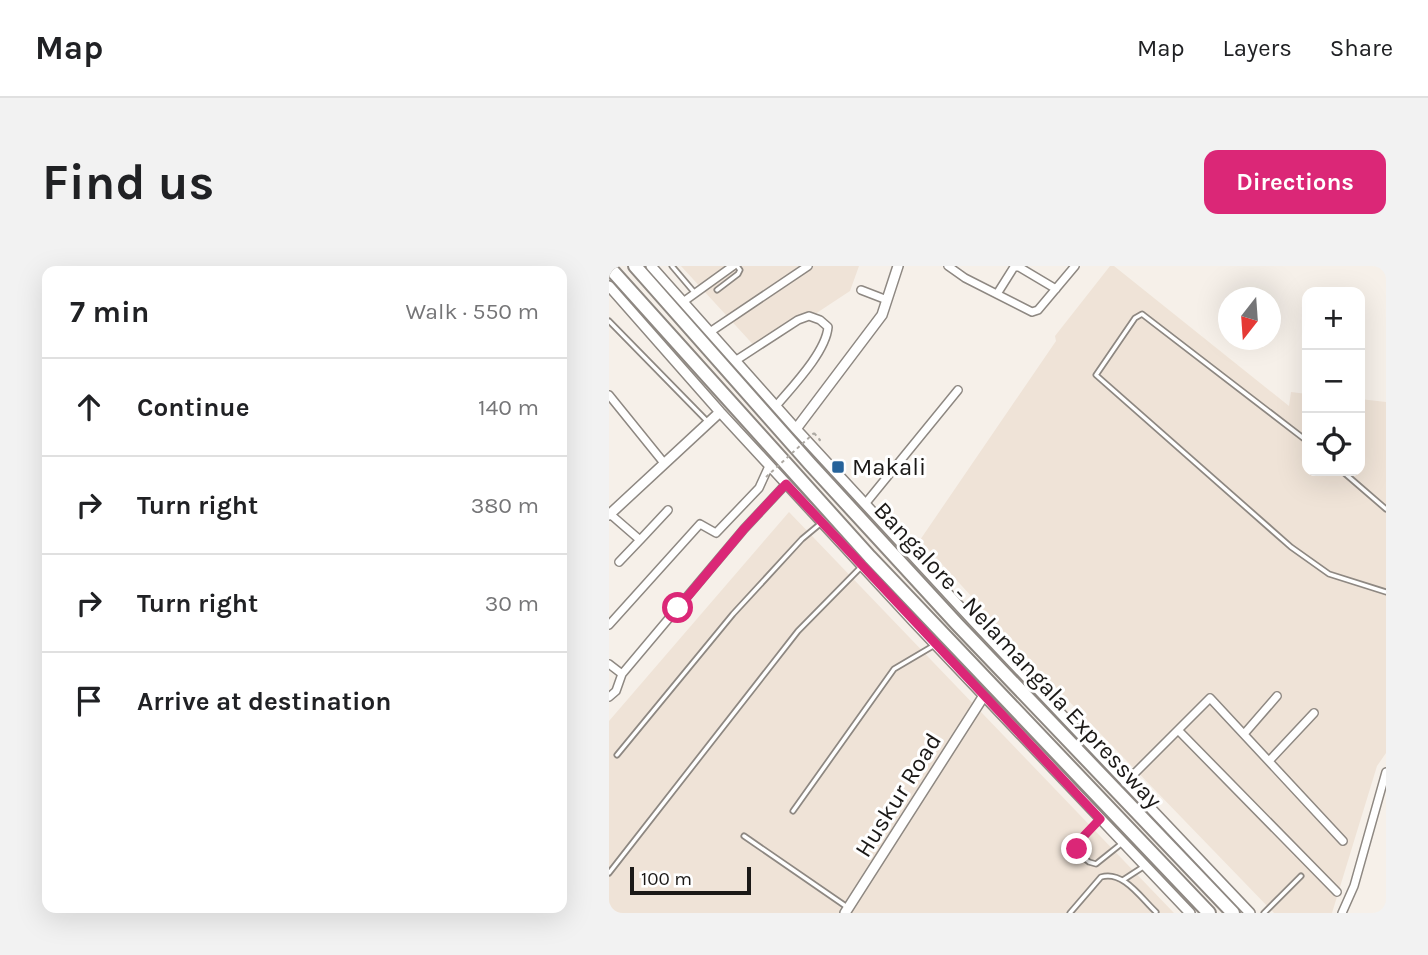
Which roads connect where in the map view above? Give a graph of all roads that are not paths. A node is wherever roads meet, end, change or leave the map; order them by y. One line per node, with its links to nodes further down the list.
1 (635, 266): 70 (highway, Bangalore - Nelamangala Expressway)
2 (651, 266): 17 (street)
3 (672, 266): 14 (lane)
4 (735, 266): 12 (lane); 14 (street)
5 (808, 266): 19 (street)
6 (898, 266): 16 (street)
7 (948, 266): 15 (street)
8 (1075, 266): 11 (street)
9 (609, 267): 69 (highway, Bangalore - Nelamangala Expressway)
10 (609, 286): 24 (street)
11 (1056, 289): 15 (street); 15 (street)
12 (717, 290)
13 (861, 290): 16 (street)
14 (695, 293): 17 (street)
15 (997, 294)
16 (887, 300): 26 (street)
17 (683, 302): 19 (street)
18 (609, 321): 25 (lane)
19 (710, 332): 20 (street)
20 (735, 361): 23 (street); 23 (street)
21 (958, 390): 32 (street)
22 (609, 396): 28 (street)
23 (776, 406): 26 (street)
24 (720, 412): 25 (street); 29 (street)
25 (708, 422): 28 (street)
26 (796, 429): 32 (street)
27 (1302, 437): 40 (lane)
28 (664, 463): 35 (street)
29 (769, 466): 31 (street); 41 (street)
30 (1348, 476): 33 (lane)
31 (786, 484): 36 (street); 44 (street)
32 (865, 504): 54 (street)
33 (1386, 509)
34 (668, 510): 37 (street)
35 (610, 514): 37 (street)
36 (821, 522): 39 (street); 51 (lane)
37 (640, 540): 38 (street)
38 (618, 562)
39 (862, 566): 42 (street); 61 (lane)
40 (1386, 592)
41 (609, 625)
42 (934, 644): 47 (street); 55 (lane)
43 (609, 664): 44 (street)
44 (622, 674): 46 (street)
45 (1277, 696): 50 (street)
46 (609, 697)
47 (983, 697): 56 (street); 65 (street, Huskur Road)
48 (1314, 713): 52 (street)
49 (1178, 730): 50 (street); 54 (street); 64 (street)
50 (1244, 734): 52 (street)
51 (617, 755)
52 (1269, 761): 58 (street)
53 (1386, 772): 73 (street)
54 (1125, 783): 71 (street)
55 (793, 811)
56 (1100, 819): 59 (street); 59 (lane)
57 (744, 836): 65 (lane)
58 (1343, 841)
59 (1123, 843): 60 (street)
60 (1145, 866): 63 (lane); 68 (street)
61 (609, 873)
62 (1301, 876): 72 (lane)
63 (1123, 880): 66 (lane); 67 (lane)
64 (1337, 892)
65 (847, 910)
66 (1156, 912)
67 (1070, 913)
68 (1190, 913)
69 (1209, 913)
70 (1233, 913)
71 (1250, 913)
72 (1264, 913)
73 (1342, 913)

